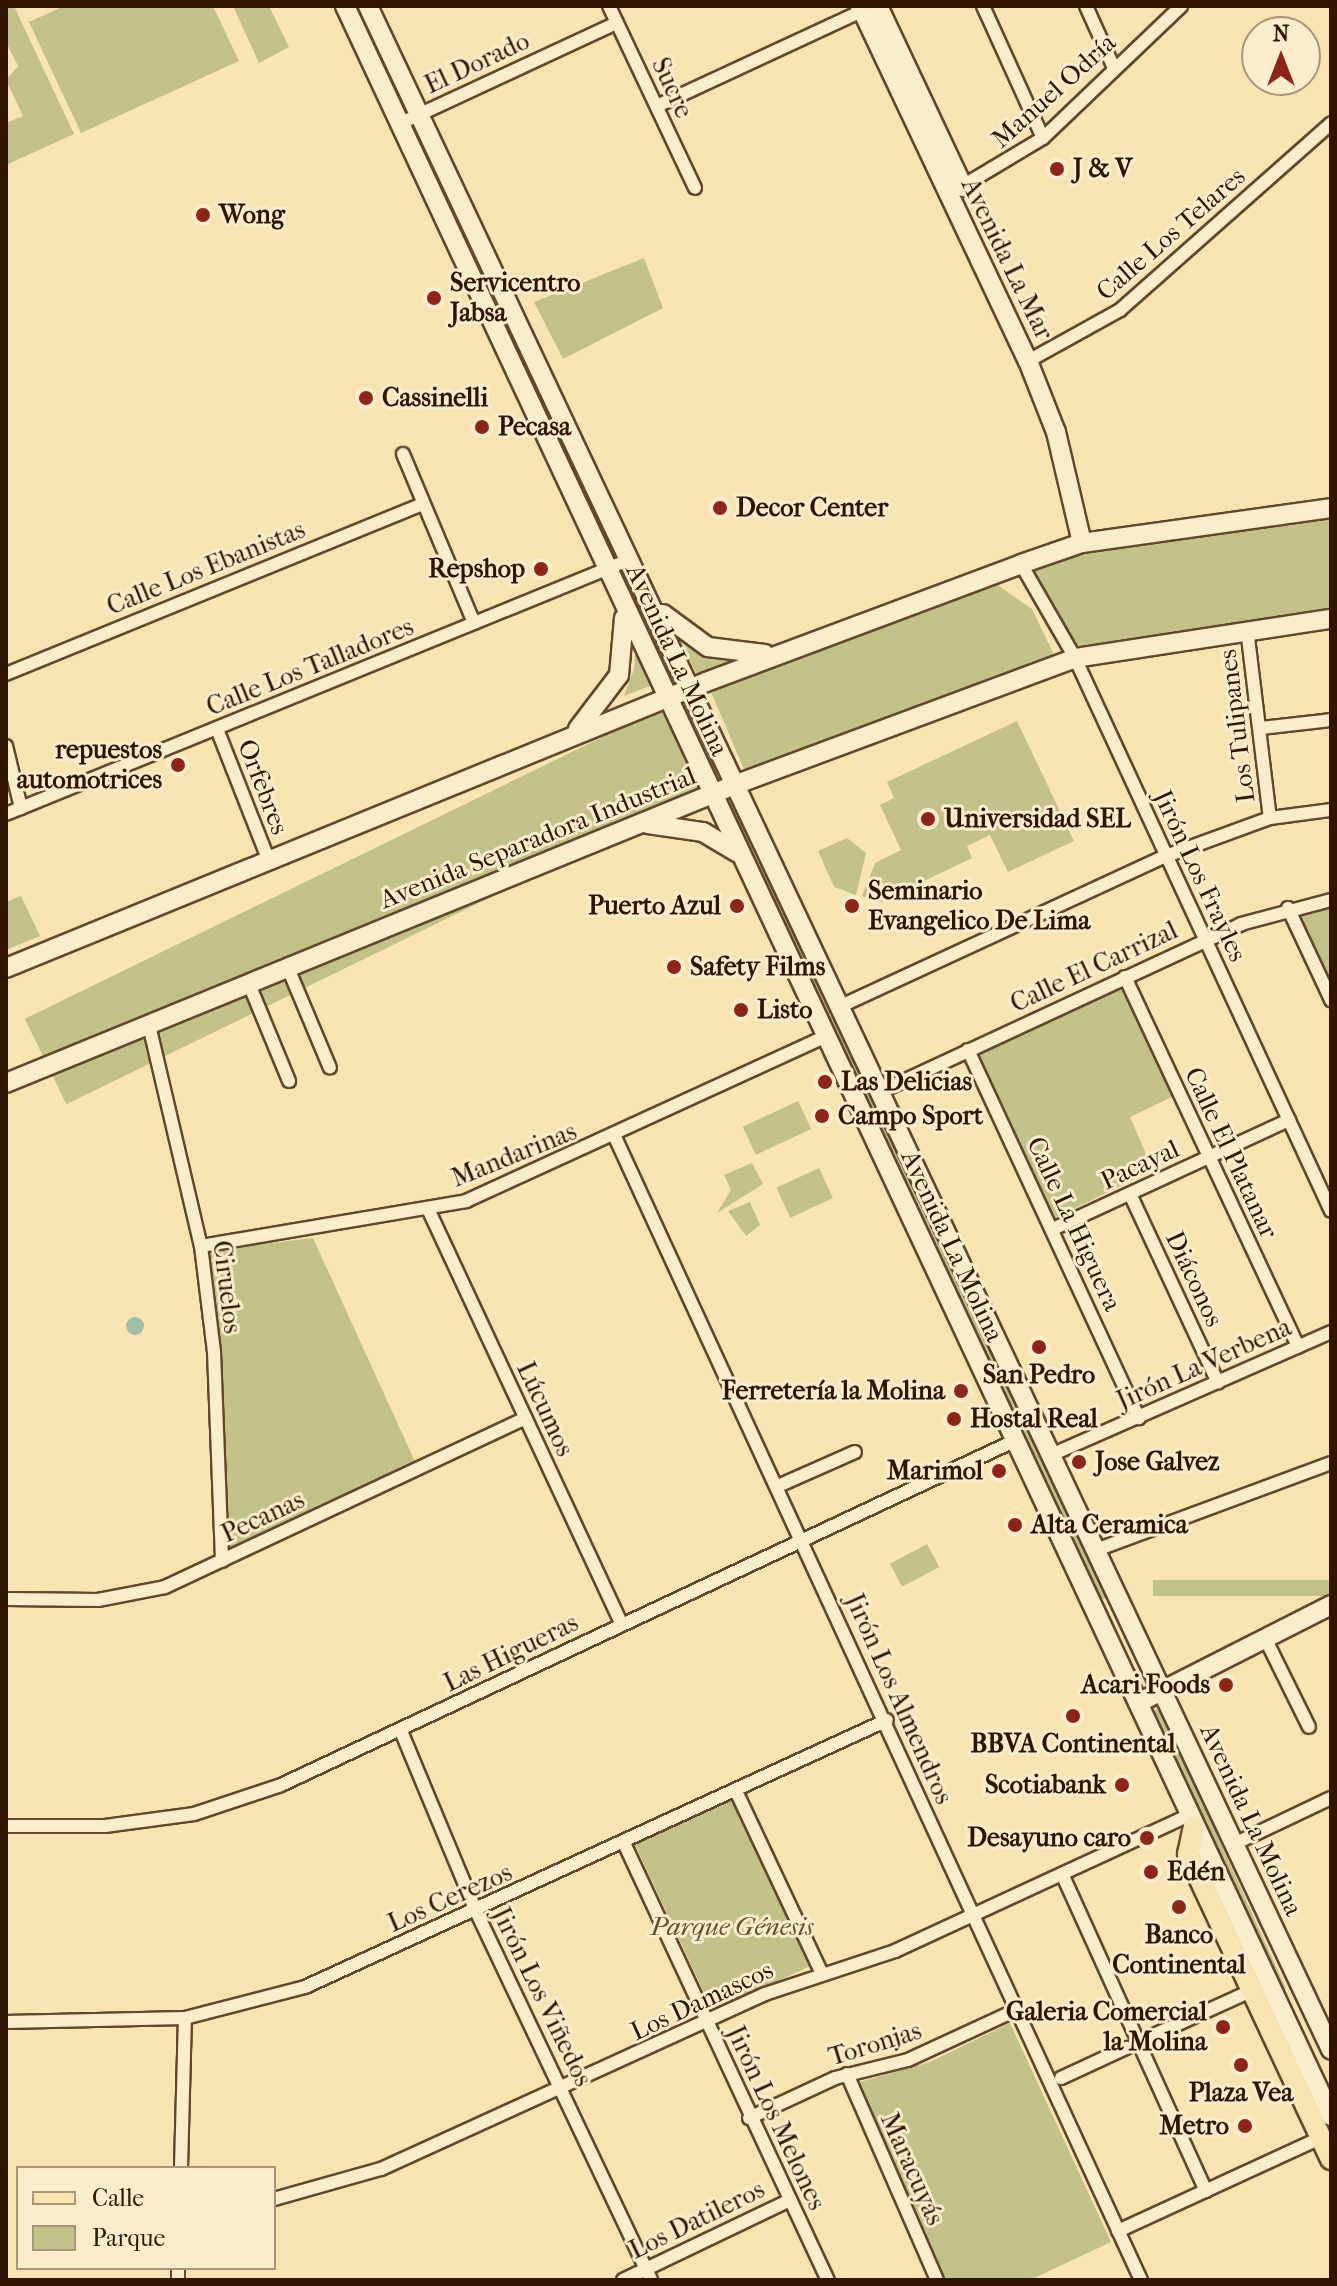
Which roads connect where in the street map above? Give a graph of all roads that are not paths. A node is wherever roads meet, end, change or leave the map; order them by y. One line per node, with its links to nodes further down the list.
1 (345, 6): 13 (main road, Avenida La Molina)
2 (368, 6): 11 (main road, Avenida La Molina)
3 (609, 6): 8 (street, Sucre)
4 (983, 6): 14 (street)
5 (1086, 6): 9 (street)
6 (1181, 6): 9 (street, Manuel Odría)
7 (867, 8): 10 (street); 16 (main road, Avenida La Mar)
8 (617, 23): 10 (street, Sucre); 11 (street, El Dorado)
9 (1114, 68): 14 (street, Manuel Odría)
10 (657, 106): 15 (street, Sucre)
11 (418, 115): 13 (street, El Dorado); 17 (main road, Avenida La Molina)
12 (1331, 123): 19 (street, Calle Los Telares)
13 (399, 124): 18 (main road, Avenida La Molina)
14 (1043, 138): 16 (street, Manuel Odría)
15 (695, 188)
16 (955, 190): 19 (main road, Avenida La Mar)
17 (473, 230): 18 (main road); 20 (main road, Avenida La Molina)
18 (453, 239): 21 (main road, Avenida La Molina)
19 (1028, 361): 25 (main road, Avenida La Mar)
20 (556, 402): 21 (main road); 26 (main road, Avenida La Molina)
21 (533, 412): 28 (main road, Avenida La Molina)
22 (403, 454): 23 (street)
23 (423, 504): 32 (street); 36 (street, Calle Los Ebanistas)
24 (1331, 508): 25 (main road)
25 (1082, 543): 27 (main road)
26 (631, 559): 28 (street, Calle Los Talladores); 29 (main road, Avenida La Molina)
27 (1021, 564): 34 (main road); 35 (street, Jirón Los Frayles)
28 (606, 570): 30 (main road, Avenida La Molina); 32 (street, Calle Los Talladores)
29 (648, 595): 34 (main road); 37 (main road, Avenida La Molina)
30 (621, 604): 38 (main road, Avenida La Molina); 43 (main road)
31 (1331, 619): 33 (main road, Avenida Separadora Industrial)
32 (474, 623): 41 (street, Calle Los Talladores)
33 (1247, 629): 35 (main road, Avenida Separadora Industrial); 40 (street, Los Tulipanes)
34 (791, 650): 37 (main road)
35 (1075, 658): 44 (main road, Avenida Separadora Industrial); 52 (street, Jirón Los Frayles)
36 (6, 674)
37 (692, 688): 38 (main road); 44 (main road, Avenida La Molina)
38 (666, 698): 43 (main road); 45 (main road, Avenida La Molina)
39 (1331, 720): 40 (street)
40 (1261, 728): 49 (street, Los Tulipanes)
41 (217, 729): 46 (street, Calle Los Talladores); 53 (street, Orfebres)
42 (6, 746): 46 (street)
43 (553, 746): 53 (main road)
44 (737, 784): 45 (main road, Avenida Separadora Industrial); 55 (main road, Avenida La Molina)
45 (711, 795): 50 (main road, Avenida Separadora Industrial); 51 (main road, Avenida La Molina)
46 (21, 808): 48 (street, Calle Los Talladores)
47 (1331, 810): 49 (street)
48 (6, 814)
49 (1270, 818): 52 (street)
50 (642, 824): 51 (main road); 60 (main road, Avenida Separadora Industrial)
51 (738, 853): 54 (main road, Avenida La Molina)
52 (1166, 856): 58 (street, Jirón Los Frayles); 64 (street)
53 (269, 861): 59 (main road)
54 (749, 876): 55 (main road); 66 (main road, Avenida La Molina)
55 (786, 887): 64 (main road, Avenida La Molina)
56 (1331, 900): 57 (street, Calle El Carrizal)
57 (1288, 908): 58 (street, Calle El Carrizal); 63 (street)
58 (1205, 940): 61 (street, Calle El Carrizal); 72 (street, Jirón Los Frayles)
59 (6, 968)
60 (288, 968): 62 (main road, Avenida Separadora Industrial); 68 (street)
61 (1125, 977): 67 (street, Calle El Carrizal); 74 (street, Calle El Platanar)
62 (249, 984): 65 (main road, Avenida Separadora Industrial); 69 (street)
63 (1331, 1000)
64 (841, 1006): 71 (main road, Avenida La Molina)
65 (149, 1025): 70 (main road, Avenida Separadora Industrial); 79 (street, Ciruelos)
66 (824, 1037): 73 (street, Mandarinas); 85 (main road, Avenida La Molina)
67 (968, 1050): 71 (street, Calle El Carrizal); 78 (street, Calle La Higuera)
68 (330, 1068)
69 (289, 1081)
70 (6, 1083)
71 (882, 1091): 87 (main road, Avenida La Molina)
72 (1289, 1120): 74 (street, Pacayal); 77 (street, Jirón Los Frayles)
73 (615, 1137): 76 (street, Mandarinas); 89 (street, Jirón Los Almendros)
74 (1209, 1157): 75 (street, Pacayal); 81 (street, Calle El Platanar)
75 (1130, 1194): 78 (street, Pacayal); 82 (street, Diáconos)
76 (429, 1211): 79 (street, Mandarinas); 83 (street, Lúcumos)
77 (1331, 1211)
78 (1053, 1229): 84 (street, Calle La Higuera)
79 (201, 1246): 92 (street, Ciruelos)
80 (1331, 1332): 81 (street, Jirón La Verbena)
81 (1298, 1347): 82 (street, Jirón La Verbena)
82 (1218, 1383): 84 (street, Jirón La Verbena)
83 (525, 1418): 92 (street, Pecanas); 97 (street, Lúcumos)
84 (1139, 1418): 87 (street, Jirón La Verbena)
85 (1014, 1441): 90 (street, Las Higueras); 95 (main road, Avenida La Molina)
86 (855, 1452): 89 (street)
87 (1051, 1455): 91 (main road, Avenida La Molina)
88 (1331, 1463): 91 (street)
89 (778, 1486): 90 (street, Jirón Los Almendros)
90 (803, 1539): 97 (street, Las Higueras); 103 (street, Jirón Los Almendros)
91 (1096, 1550): 93 (main road, Avenida La Molina)
92 (222, 1561): 94 (street, Pecanas)
93 (1116, 1593): 95 (main road); 99 (main road, Avenida La Molina)
94 (6, 1599)
95 (1094, 1605): 100 (main road, Avenida La Molina)
96 (1331, 1605): 98 (main road)
97 (622, 1624): 105 (street, Las Higueras)
98 (1265, 1638): 101 (main road); 104 (street)
99 (1150, 1666): 100 (main road); 101 (main road, Avenida La Molina)
100 (1126, 1677): 102 (main road, Avenida La Molina)
101 (1162, 1692): 102 (main road); 111 (main road, Avenida La Molina)
102 (1138, 1703): 108 (main road, Avenida La Molina)
103 (887, 1720): 106 (street, Los Cerezos); 114 (street, Jirón Los Almendros)
104 (1309, 1727)
105 (401, 1731): 109 (street, Las Higueras); 113 (street, Jirón Los Viñedos)
106 (736, 1791): 110 (street, Los Cerezos); 115 (street)
107 (1331, 1798): 111 (street)
108 (1192, 1820): 112 (street, Los Damascos); 117 (main road)
109 (6, 1826)
110 (624, 1843): 113 (street, Los Cerezos); 121 (street, Jirón Los Melones)
111 (1234, 1844): 116 (main road, Avenida La Molina)
112 (1063, 1876): 114 (street, Los Damascos); 135 (street)
113 (476, 1911): 119 (street, Los Cerezos); 128 (street, Jirón Los Viñedos)
114 (969, 1916): 115 (street, Los Damascos); 118 (street, Jirón Los Almendros)
115 (821, 1972): 121 (street, Los Damascos)
116 (1296, 1981): 117 (main road); 125 (main road, Avenida La Molina)
117 (1261, 1991): 122 (street); 123 (main road); 129 (main road)
118 (1014, 2011): 126 (street, Toronjas); 138 (street, Jirón Los Almendros)
119 (185, 2018): 120 (street, Los Cerezos); 134 (street)
120 (6, 2022)
121 (707, 2022): 128 (street, Los Damascos); 131 (street, Jirón Los Melones)
122 (1156, 2034)
123 (1296, 2040): 129 (main road); 130 (main road)
124 (1126, 2048): 127 (street)
125 (1331, 2050)
126 (847, 2074): 131 (street, Toronjas); 142 (street, Maracuyás)
127 (1061, 2078)
128 (563, 2090): 136 (street, Los Damascos); 139 (street, Jirón Los Viñedos)
129 (1298, 2092): 132 (main road)
130 (1331, 2116)
131 (749, 2118): 137 (street, Jirón Los Melones)
132 (1320, 2138): 133 (main road); 135 (street)
133 (1331, 2159)
134 (181, 2166)
135 (1206, 2191): 138 (street)
136 (276, 2198)
137 (790, 2200): 139 (street, Los Datileros); 141 (street, Jirón Los Melones)
138 (1118, 2231): 143 (street, Jirón Los Almendros)
139 (648, 2275): 140 (street, Los Datileros)
140 (623, 2280)
141 (828, 2280)
142 (937, 2280)
143 (1141, 2280)

